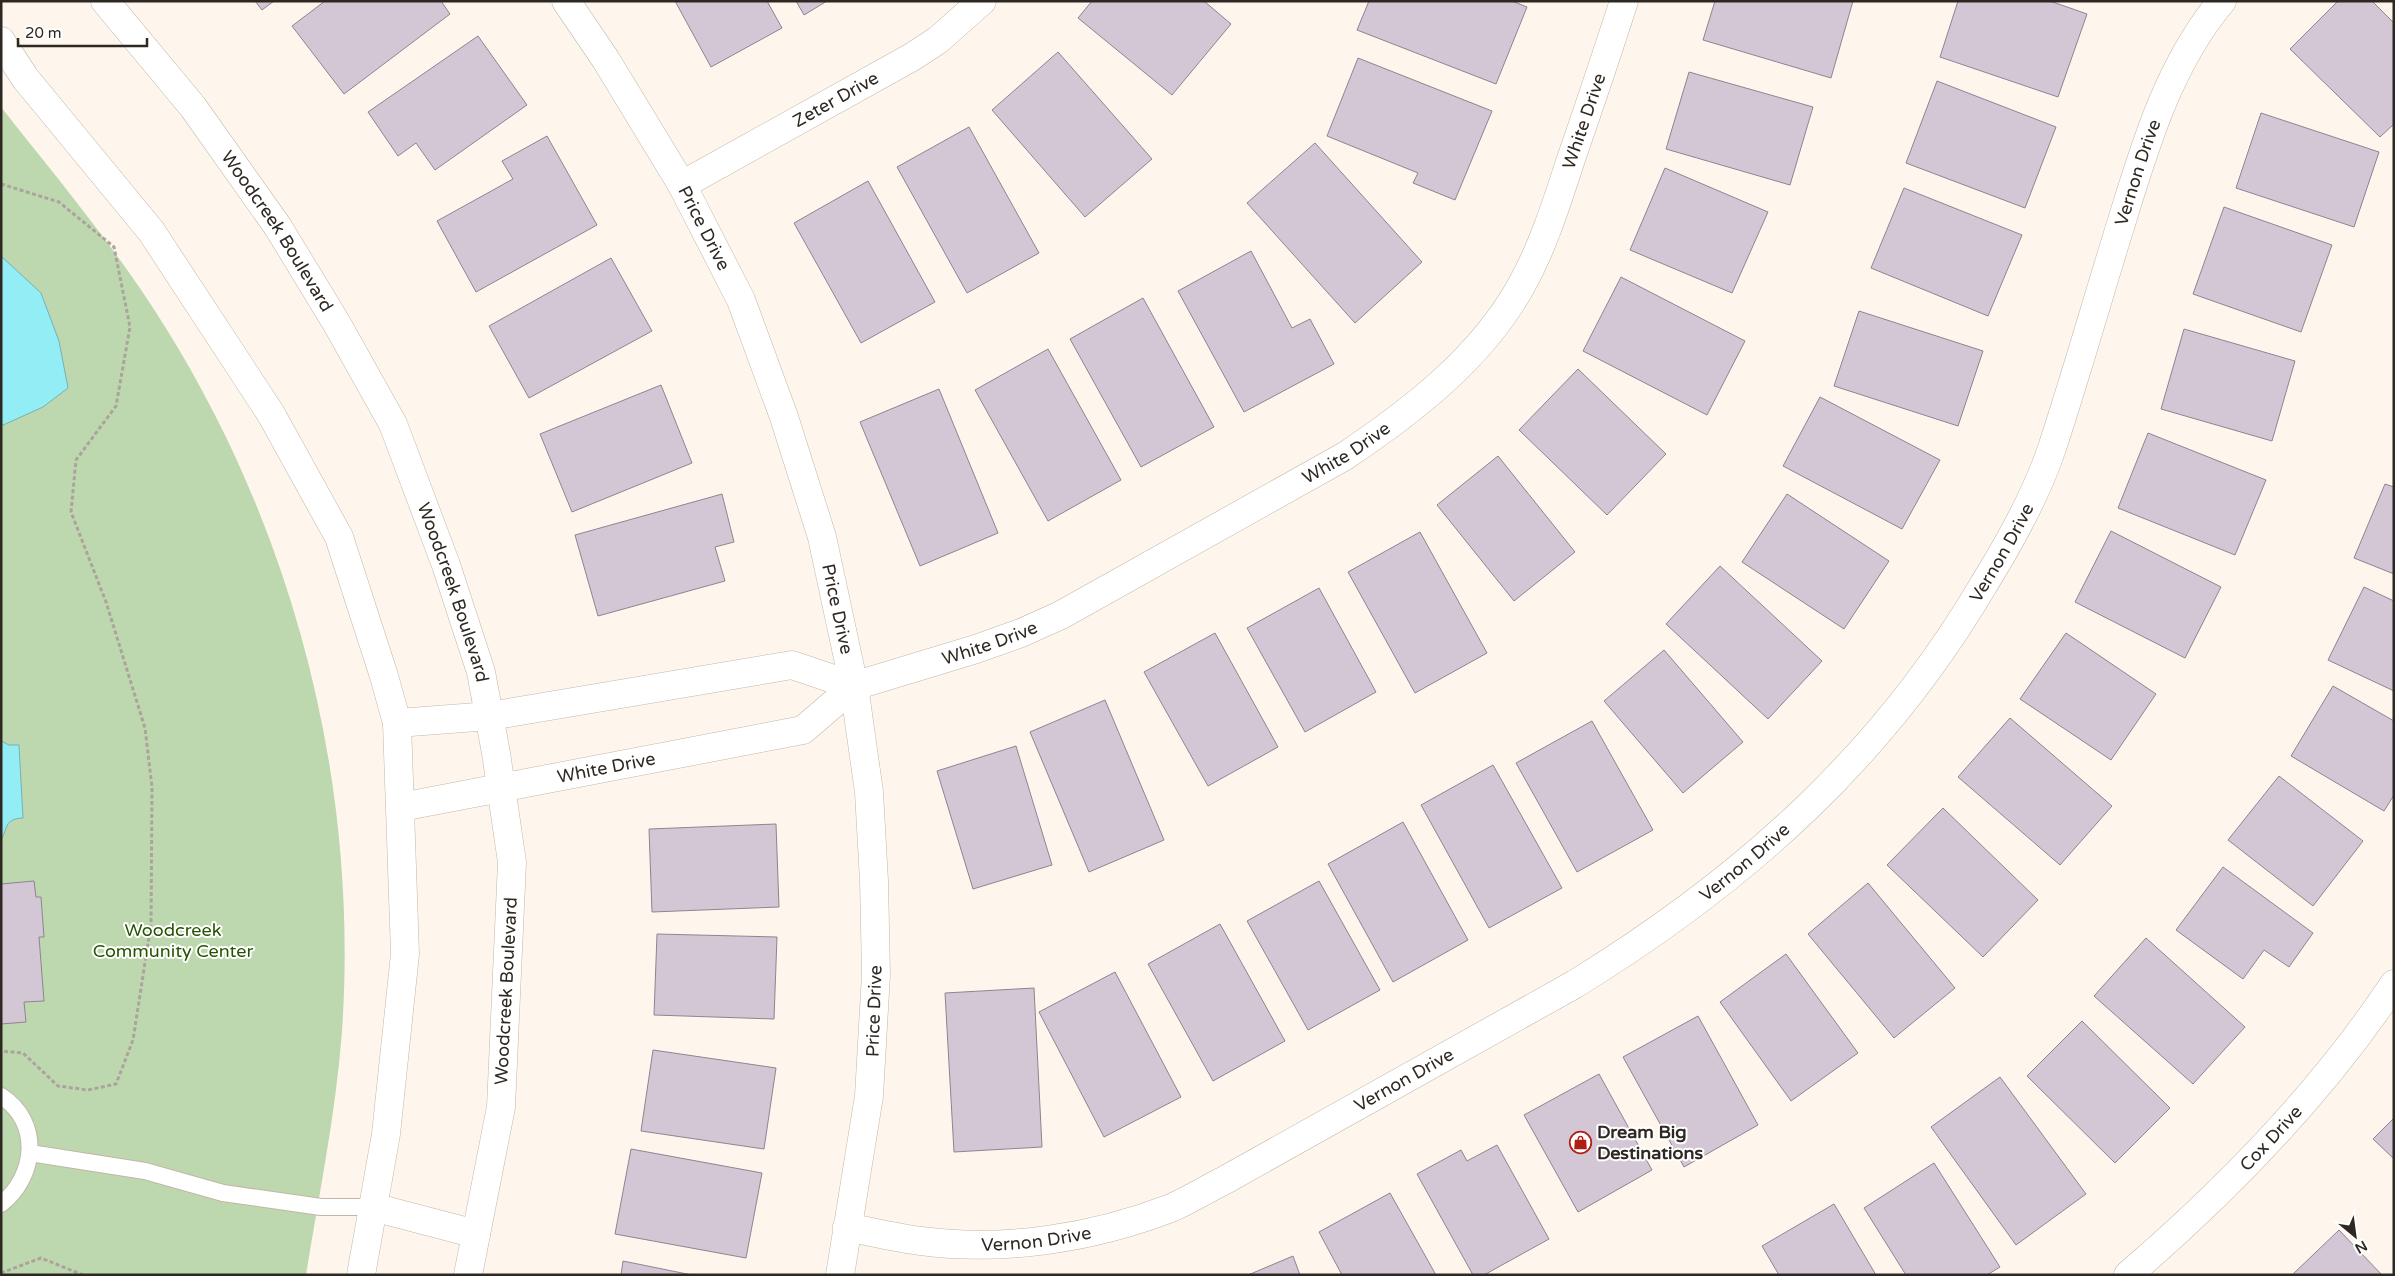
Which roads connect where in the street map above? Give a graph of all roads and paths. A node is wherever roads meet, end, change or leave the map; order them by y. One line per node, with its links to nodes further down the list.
1 (105, 1): 10 (street, Woodcreek Boulevard)
2 (566, 1): 8 (street, Price Drive)
3 (982, 1): 8 (street, Zeter Drive)
4 (1624, 1): 9 (street, White Drive)
5 (2211, 5): 20 (street, Vernon Drive)
6 (1, 41): 11 (street)
7 (1, 184): 15 (path)
8 (682, 185): 9 (street, Price Drive)
9 (854, 686): 10 (street); 12 (street, White Drive); 20 (street, Price Drive)
10 (490, 716): 11 (street); 12 (street, Woodcreek Boulevard)
11 (397, 723): 13 (street)
12 (502, 789): 13 (street, White Drive); 21 (street, Woodcreek Boulevard)
13 (401, 807): 19 (street)
14 (2394, 984): 27 (street, Cox Drive)
15 (1, 1051)
16 (1, 1096): 17 (lane)
17 (30, 1153): 18 (lane); 19 (lane)
18 (1, 1204)
19 (373, 1207): 21 (street); 24 (street)
20 (847, 1227): 26 (street, Price Drive)
21 (476, 1234): 25 (street, Woodcreek Boulevard)
22 (1, 1273): 23 (path)
23 (83, 1275)
24 (361, 1275)
25 (468, 1275)
26 (840, 1275)
27 (2128, 1275)

